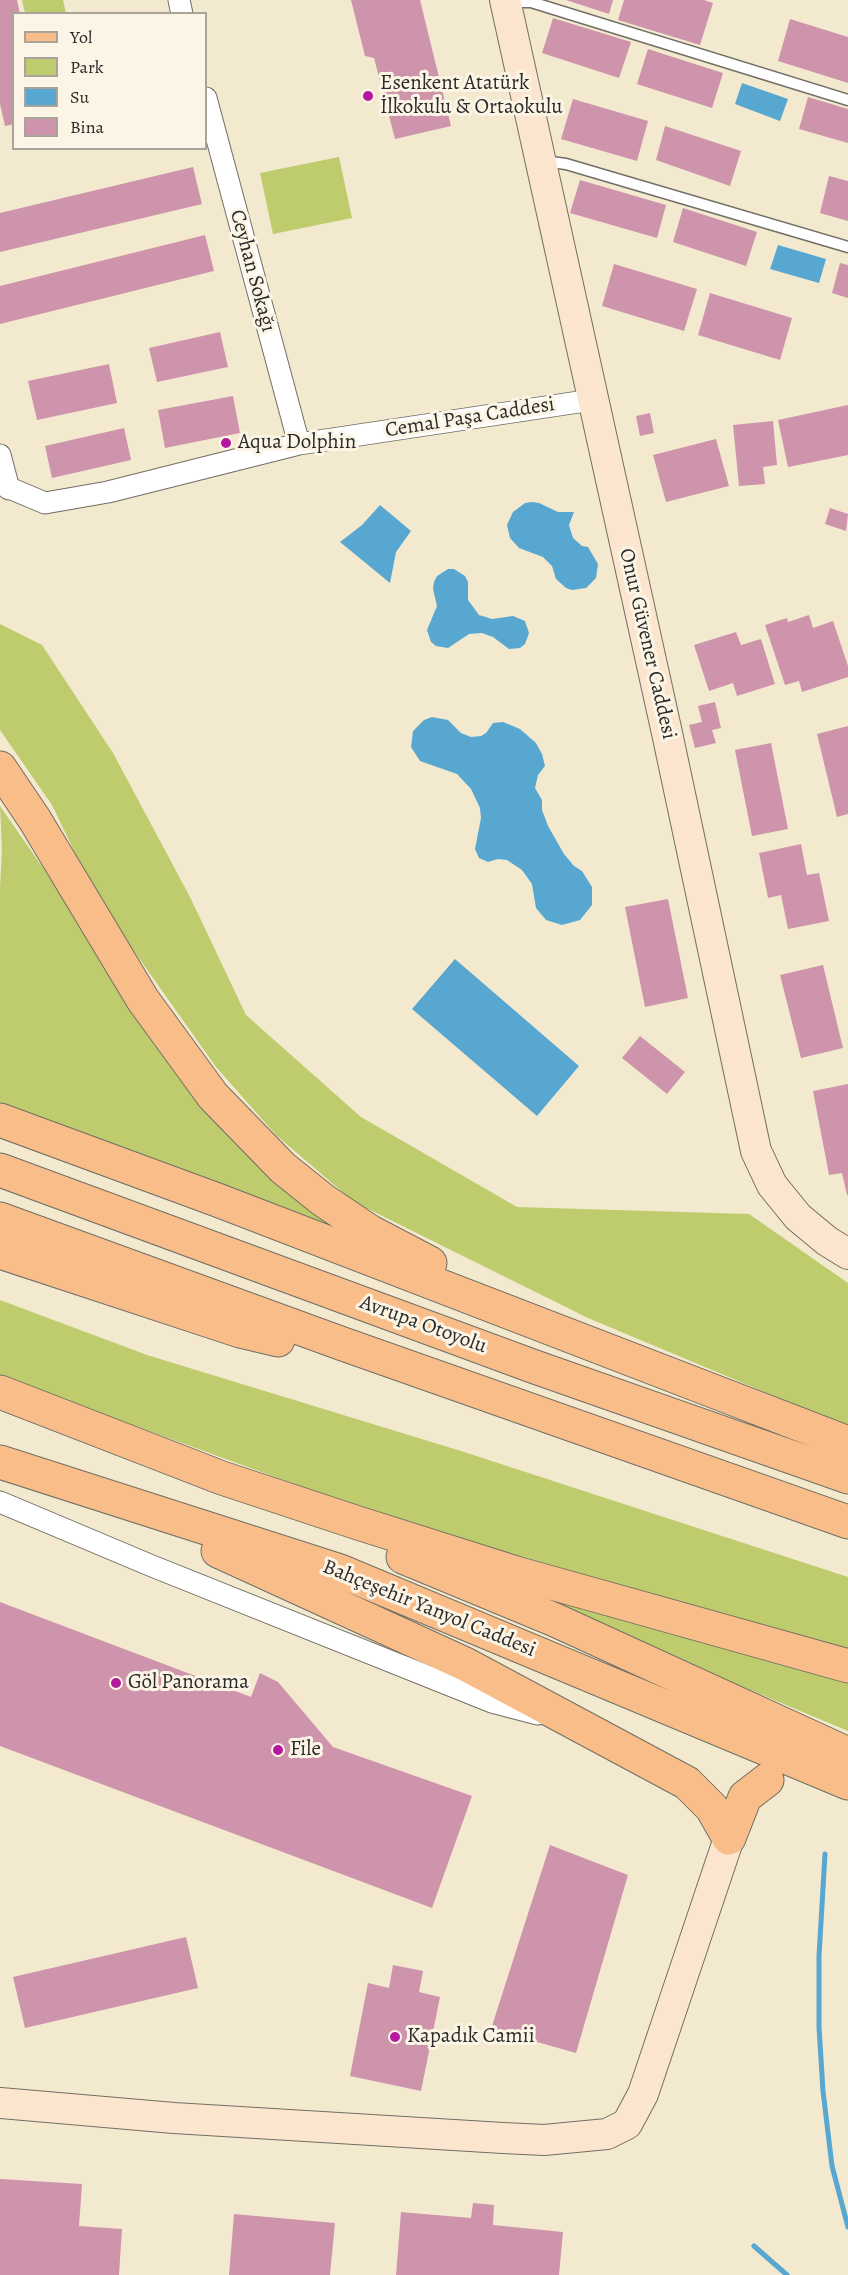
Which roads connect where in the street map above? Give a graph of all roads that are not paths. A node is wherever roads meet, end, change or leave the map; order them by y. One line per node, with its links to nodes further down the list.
1 (505, 1): 2 (lane); 4 (street, Onur Güvener Caddesi)
2 (848, 100)
3 (207, 102): 7 (street, Ceyhan Sokağı)
4 (540, 161): 5 (lane); 6 (street, Onur Güvener Caddesi)
5 (848, 247)
6 (592, 400): 7 (street, Cemal Paşa Caddesi); 15 (street, Onur Güvener Caddesi)
7 (299, 444): 9 (street, Cemal Paşa Caddesi)
8 (0, 455): 9 (street)
9 (4, 487)
10 (0, 768): 16 (main road)
11 (0, 1120): 16 (main road)
12 (0, 1170): 21 (main road, Avrupa Otoyolu)
13 (0, 1219): 17 (main road, Avrupa Otoyolu)
14 (0, 1252): 17 (main road)
15 (848, 1254)
16 (544, 1326): 19 (main road)
17 (343, 1344): 25 (main road, Avrupa Otoyolu)
18 (0, 1392): 22 (main road)
19 (848, 1443)
20 (0, 1462): 23 (main road, Bahçeşehir Yanyol Caddesi)
21 (848, 1477)
22 (222, 1478): 26 (main road); 28 (main road)
23 (85, 1490): 27 (main road); 28 (main road, Bahçeşehir Yanyol Caddesi)
24 (0, 1502): 27 (street)
25 (848, 1521)
26 (848, 1666)
27 (577, 1724): 30 (main road)
28 (841, 1770): 29 (main road)
29 (767, 1780): 30 (main road); 31 (main road)
30 (687, 1783): 31 (main road)
31 (729, 1838): 32 (street)
32 (0, 2103)

